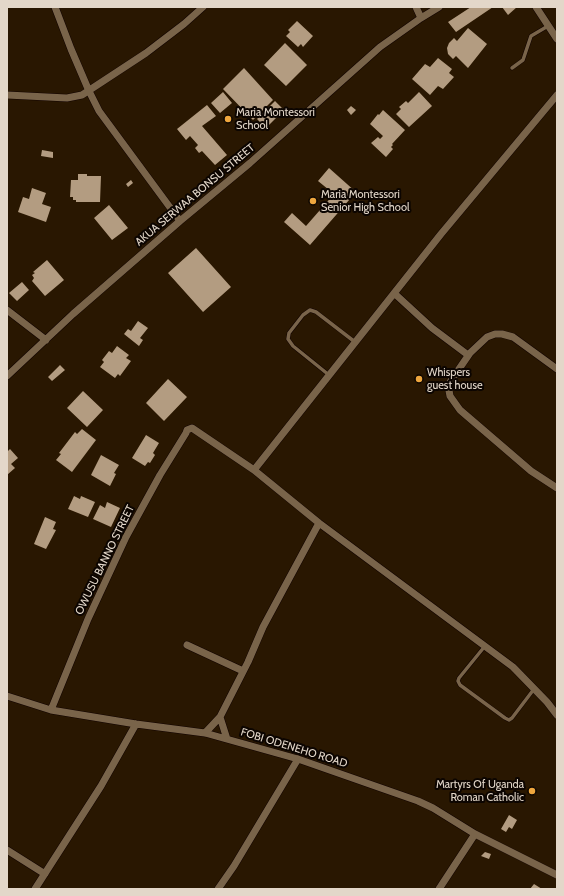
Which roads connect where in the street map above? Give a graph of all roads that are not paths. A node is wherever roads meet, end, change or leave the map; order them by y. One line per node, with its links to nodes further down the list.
1 (55, 7): 10 (street)
2 (203, 7): 10 (street)
3 (416, 7): 6 (street)
4 (439, 7): 6 (street, AKUA SERWAA BONSU STREET)
5 (536, 7): 7 (street)
6 (421, 18): 13 (street, AKUA SERWAA BONSU STREET)
7 (548, 26): 8 (street); 9 (lane)
8 (557, 39)
9 (512, 68)
10 (88, 91): 11 (street); 13 (street)
11 (7, 95)
12 (557, 95): 14 (street)
13 (180, 221): 16 (street, AKUA SERWAA BONSU STREET)
14 (394, 293): 17 (street); 18 (street)
15 (7, 310): 16 (street)
16 (46, 340): 21 (street, AKUA SERWAA BONSU STREET)
17 (355, 342): 20 (street); 20 (lane)
18 (468, 354): 19 (street); 23 (street)
19 (557, 369)
20 (329, 375): 22 (street)
21 (7, 376)
22 (254, 470): 24 (street); 30 (street, OWUSU BANNO STREET)
23 (557, 488)
24 (318, 523): 26 (street); 27 (street)
25 (187, 645): 27 (street)
26 (485, 646): 28 (street); 28 (lane)
27 (243, 671): 32 (street)
28 (534, 689): 31 (street)
29 (7, 696): 30 (street, FOBI ODENEHO ROAD)
30 (51, 710): 33 (street, FOBI ODENEHO ROAD)
31 (557, 715)
32 (220, 717): 34 (street); 35 (street)
33 (136, 724): 34 (street, FOBI ODENEHO ROAD); 39 (street)
34 (205, 733): 35 (street, FOBI ODENEHO ROAD)
35 (227, 739): 36 (street, FOBI ODENEHO ROAD)
36 (298, 759): 37 (street, FOBI ODENEHO ROAD); 42 (street)
37 (475, 834): 40 (street, FOBI ODENEHO ROAD); 43 (street)
38 (7, 850): 39 (street)
39 (45, 874): 41 (street)
40 (557, 875)
41 (34, 889)
42 (218, 889)
43 (439, 889)

